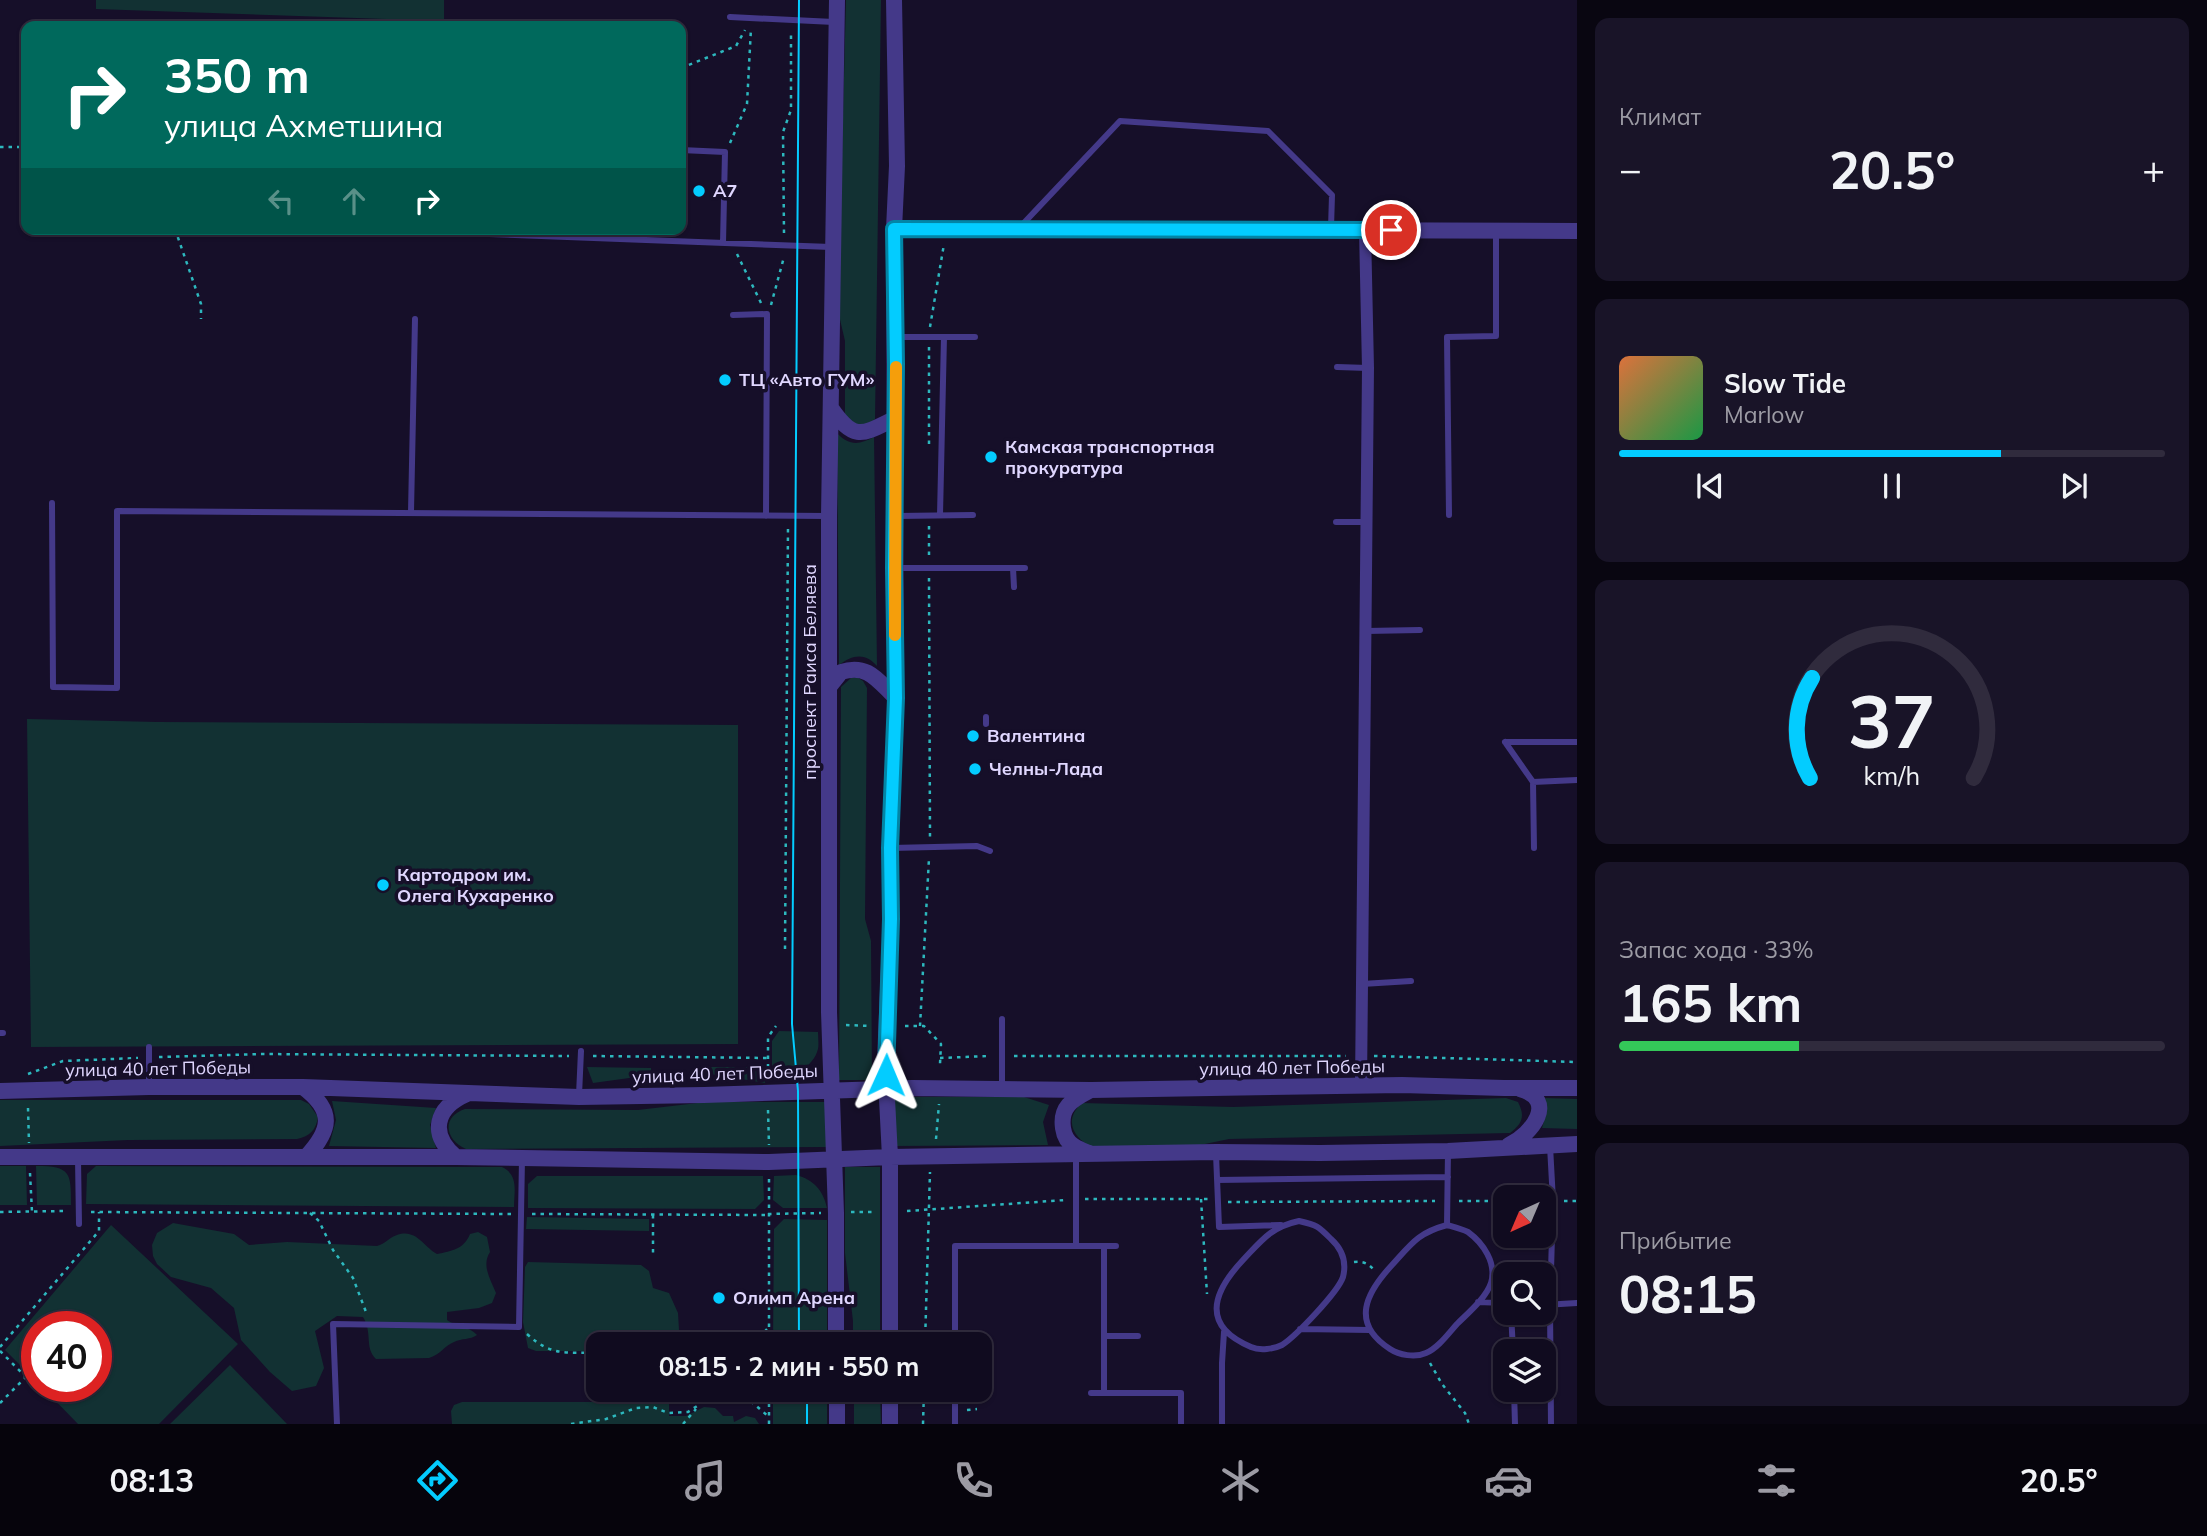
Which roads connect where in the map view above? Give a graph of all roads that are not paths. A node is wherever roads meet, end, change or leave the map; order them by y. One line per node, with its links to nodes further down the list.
1 (837, 0): 4 (street, проспект Раиса Беляева)
2 (894, 0): 6 (street)
3 (730, 17): 4 (lane)
4 (836, 22): 14 (street, проспект Раиса Беляева)
5 (686, 150): 13 (lane)
6 (894, 229): 7 (street); 17 (street)
7 (1017, 230): 8 (street); 8 (lane)
8 (1331, 230): 9 (street)
9 (1365, 230): 10 (street); 21 (street)
10 (1496, 230): 11 (street); 28 (lane)
11 (1577, 231)
12 (514, 235): 13 (lane)
13 (723, 243): 14 (lane)
14 (833, 247): 22 (street, проспект Раиса Беляева)
15 (733, 314): 29 (lane)
16 (415, 319): 25 (lane)
17 (896, 337): 18 (lane); 23 (street)
18 (944, 337): 19 (lane); 26 (lane)
19 (975, 337)
20 (1337, 367): 21 (lane)
21 (1368, 368): 33 (street)
22 (831, 408): 23 (street); 30 (street, проспект Раиса Беляева)
23 (896, 418): 31 (street)
24 (52, 503): 25 (lane)
25 (411, 512): 29 (lane)
26 (940, 515): 27 (lane); 31 (lane)
27 (973, 515)
28 (1450, 515)
29 (766, 516): 30 (lane)
30 (829, 516): 40 (street, проспект Раиса Беляева)
31 (895, 516): 34 (street)
32 (1336, 522): 33 (lane)
33 (1367, 522): 39 (street)
34 (894, 568): 35 (lane); 41 (street)
35 (1013, 568): 36 (lane); 37 (lane)
36 (1025, 568)
37 (1014, 587)
38 (1420, 629): 39 (lane)
39 (1366, 631): 51 (street)
40 (829, 687): 41 (street); 64 (street, проспект Раиса Беляева)
41 (896, 698): 47 (street)
42 (1577, 742): 44 (lane)
43 (1577, 780): 44 (lane)
44 (1533, 782): 48 (lane)
45 (990, 842): 46 (lane)
46 (977, 846): 47 (lane); 49 (lane)
47 (890, 848): 60 (street)
48 (1534, 848)
49 (990, 850)
50 (1411, 981): 51 (lane)
51 (1362, 984): 55 (street)
52 (1002, 1019): 61 (lane)
53 (149, 1047): 56 (lane)
54 (581, 1054): 66 (lane)
55 (1361, 1086): 58 (street, улица 40 лет Победы); 62 (street, улица 40 лет Победы)
56 (149, 1087): 57 (street, улица 40 лет Победы); 63 (street, улица 40 лет Победы)
57 (303, 1087): 65 (street, улица 40 лет Победы); 76 (street)
58 (1504, 1088): 59 (street, улица 40 лет Победы); 69 (street)
59 (1577, 1088)
60 (886, 1089): 61 (street, улица 40 лет Победы); 64 (street, улица 40 лет Победы); 79 (street)
61 (1002, 1089): 62 (street, улица 40 лет Победы)
62 (1091, 1090): 73 (street)
63 (0, 1091)
64 (832, 1091): 66 (street, улица 40 лет Победы); 80 (street, проспект Раиса Беляева)
65 (467, 1094): 66 (street, улица 40 лет Победы); 77 (street)
66 (579, 1097)
67 (1577, 1143): 68 (street)
68 (1550, 1144): 69 (street); 89 (lane)
69 (1507, 1146): 70 (street)
70 (1448, 1151): 71 (street); 81 (lane)
71 (1216, 1152): 73 (street); 82 (lane)
72 (1076, 1155): 73 (street); 79 (street); 86 (lane)
73 (1094, 1155)
74 (0, 1157): 75 (street)
75 (78, 1157): 76 (street); 83 (lane)
76 (306, 1157): 77 (street)
77 (456, 1157): 78 (street)
78 (522, 1157): 80 (street); 109 (lane)
79 (890, 1157): 80 (street); 98 (street)
80 (834, 1160): 97 (street, проспект Раиса Беляева)
81 (1448, 1177): 82 (lane); 85 (lane)
82 (1217, 1180): 84 (lane)
83 (79, 1224)
84 (1283, 1224): 95 (lane); 100 (lane)
85 (1447, 1225): 90 (lane); 96 (lane)
86 (1076, 1246): 87 (lane); 99 (lane)
87 (1104, 1246): 88 (lane); 101 (lane)
88 (1116, 1246)
89 (1549, 1262)
90 (1478, 1302): 91 (lane); 96 (lane)
91 (1493, 1303)
92 (1577, 1303): 93 (lane)
93 (1556, 1304)
94 (1548, 1325): 116 (lane)
95 (1300, 1329): 96 (lane); 100 (lane)
96 (1370, 1330)
97 (836, 1332)
98 (890, 1332)
99 (955, 1332)
100 (1224, 1332): 114 (lane)
101 (1104, 1336): 102 (lane); 104 (lane)
102 (1139, 1336)
103 (1091, 1393): 104 (lane)
104 (1104, 1393): 113 (lane)
105 (837, 1402): 110 (street)
106 (890, 1402): 111 (street)
107 (955, 1402): 112 (lane)
108 (1514, 1402): 115 (lane)
109 (337, 1424)
110 (837, 1424)
111 (890, 1424)
112 (955, 1424)
113 (1181, 1424)
114 (1222, 1424)
115 (1515, 1424)
116 (1551, 1424)

